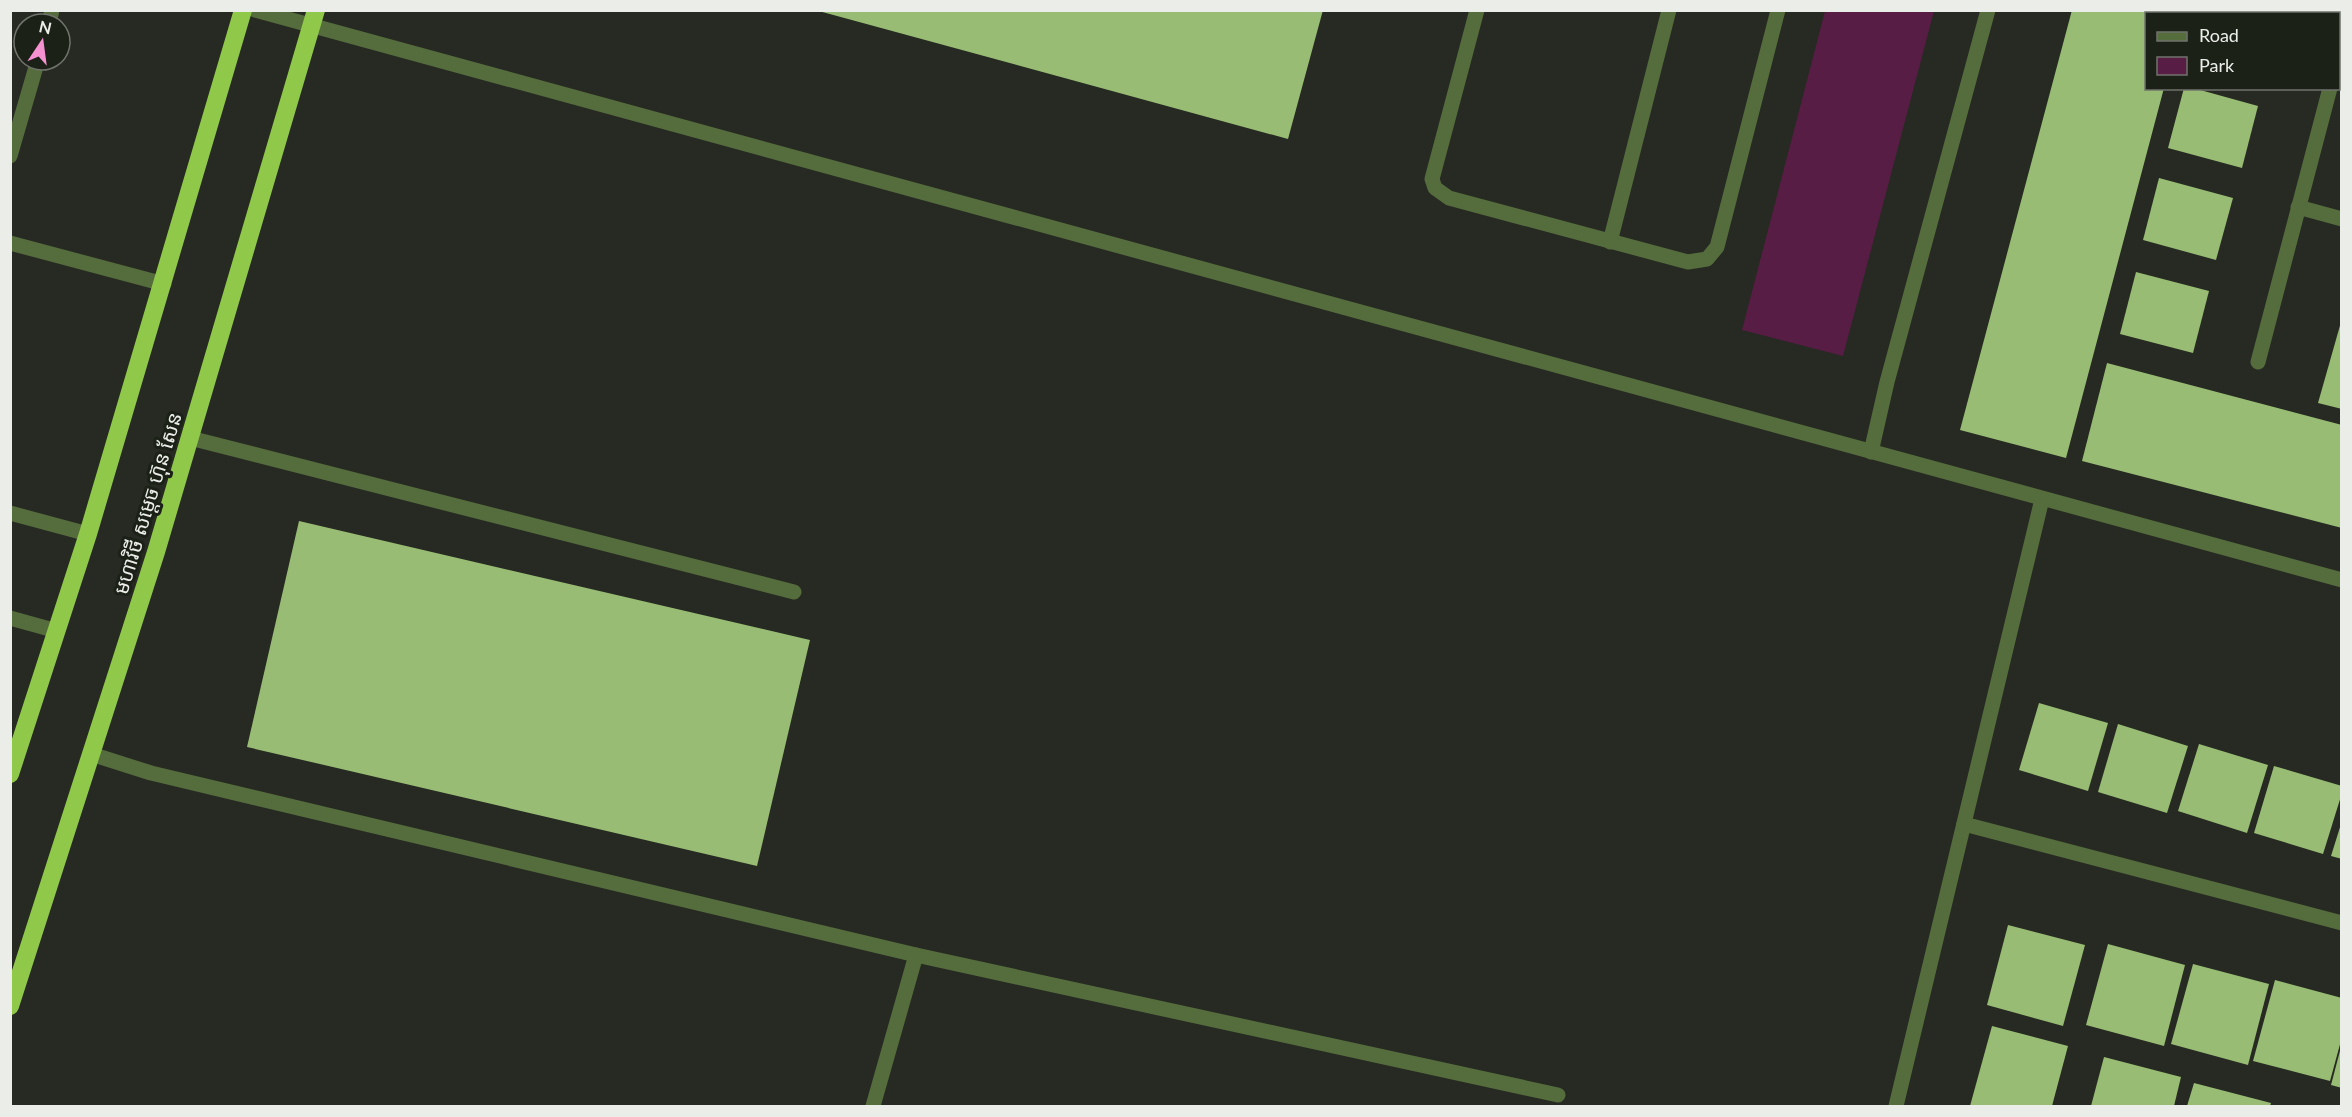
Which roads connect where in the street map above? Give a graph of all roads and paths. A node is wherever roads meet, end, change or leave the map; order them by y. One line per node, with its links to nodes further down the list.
1 (243, 10): 15 (highway)
2 (255, 10): 7 (street)
3 (1477, 10): 13 (street)
4 (1670, 10): 13 (street)
5 (1778, 10): 13 (street)
6 (1989, 10): 18 (street)
7 (314, 18): 17 (highway, មហាវិថី សម្តេច ហ៊ុន សែន); 18 (street)
8 (34, 72): 10 (street)
9 (2329, 90): 11 (street)
10 (10, 156)
11 (2298, 207): 12 (street); 16 (street)
12 (2342, 219)
13 (1610, 242)
14 (10, 243): 15 (street)
15 (164, 284): 21 (highway)
16 (2258, 362)
17 (190, 438): 23 (street); 26 (highway, មហាវិថី សម្តេច ហ៊ុន សែន)
18 (1871, 452): 19 (street)
19 (2042, 499): 22 (street); 28 (street)
20 (10, 513): 21 (street)
21 (88, 534): 25 (highway)
22 (2342, 580)
23 (794, 592)
24 (10, 618): 25 (street)
25 (57, 631): 27 (highway)
26 (92, 754): 30 (street); 31 (highway, មហាវិថី សម្តេច ហ៊ុន សែន)
27 (10, 774)
28 (1964, 824): 29 (street); 34 (street)
29 (2342, 923)
30 (916, 955): 32 (street); 33 (street)
31 (10, 1006)
32 (1558, 1095)
33 (873, 1107)
34 (1896, 1107)

